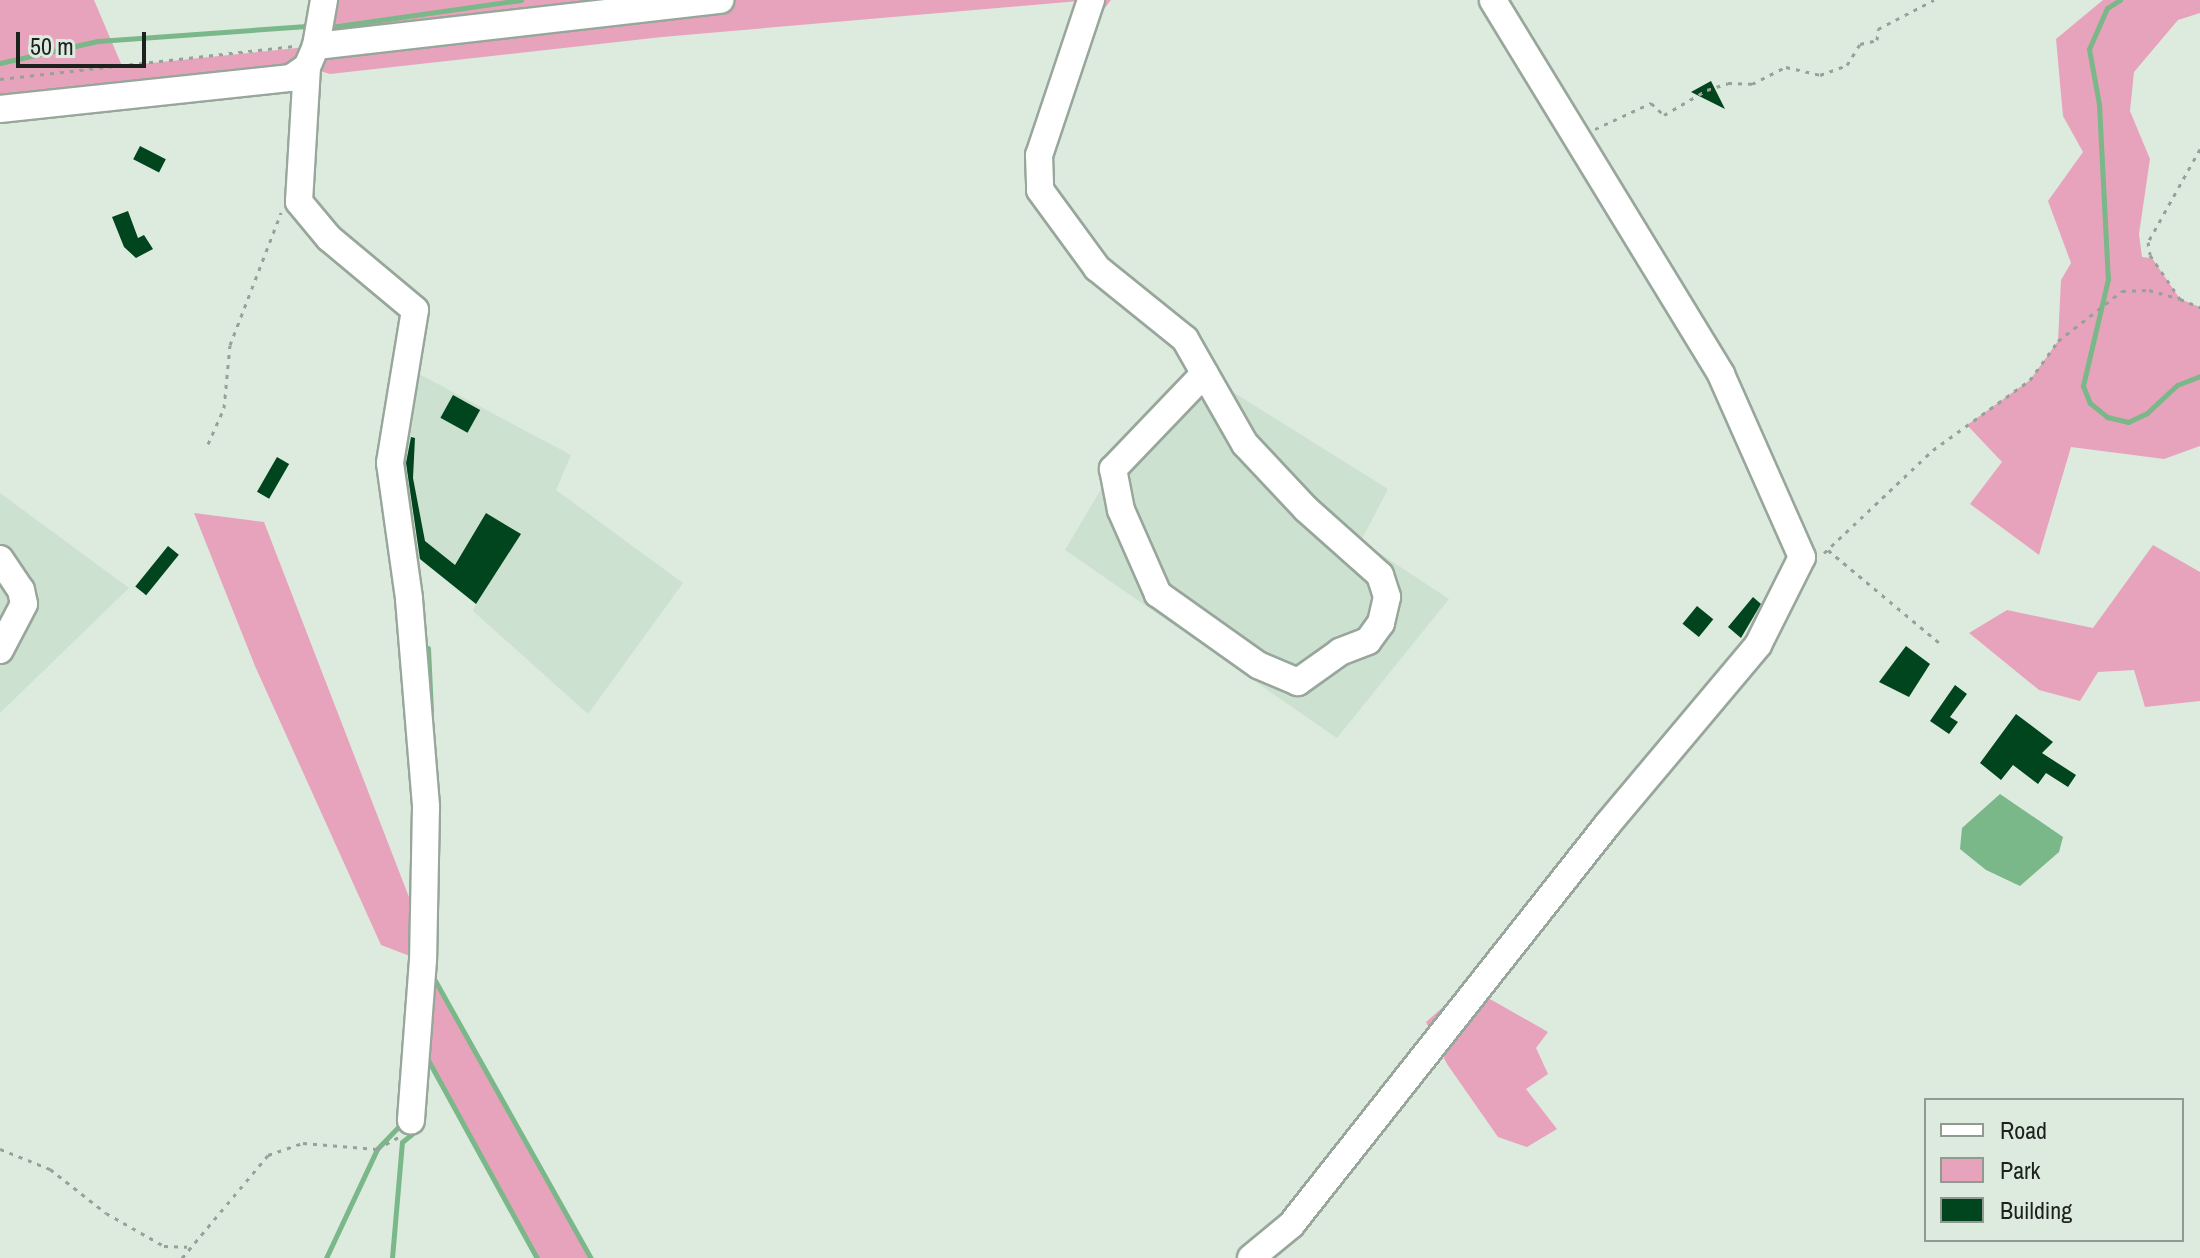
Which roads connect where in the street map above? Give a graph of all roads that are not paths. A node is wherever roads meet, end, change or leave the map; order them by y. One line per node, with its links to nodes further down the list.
1 (324, 0): 5 (street)
2 (720, 0): 5 (street)
3 (1091, 0): 7 (street)
4 (1493, 0): 11 (street)
5 (312, 56): 6 (street); 10 (street)
6 (0, 109)
7 (1204, 374): 7 (street)
8 (0, 559): 9 (street)
9 (0, 650)
10 (411, 1121)
11 (1251, 1258)

